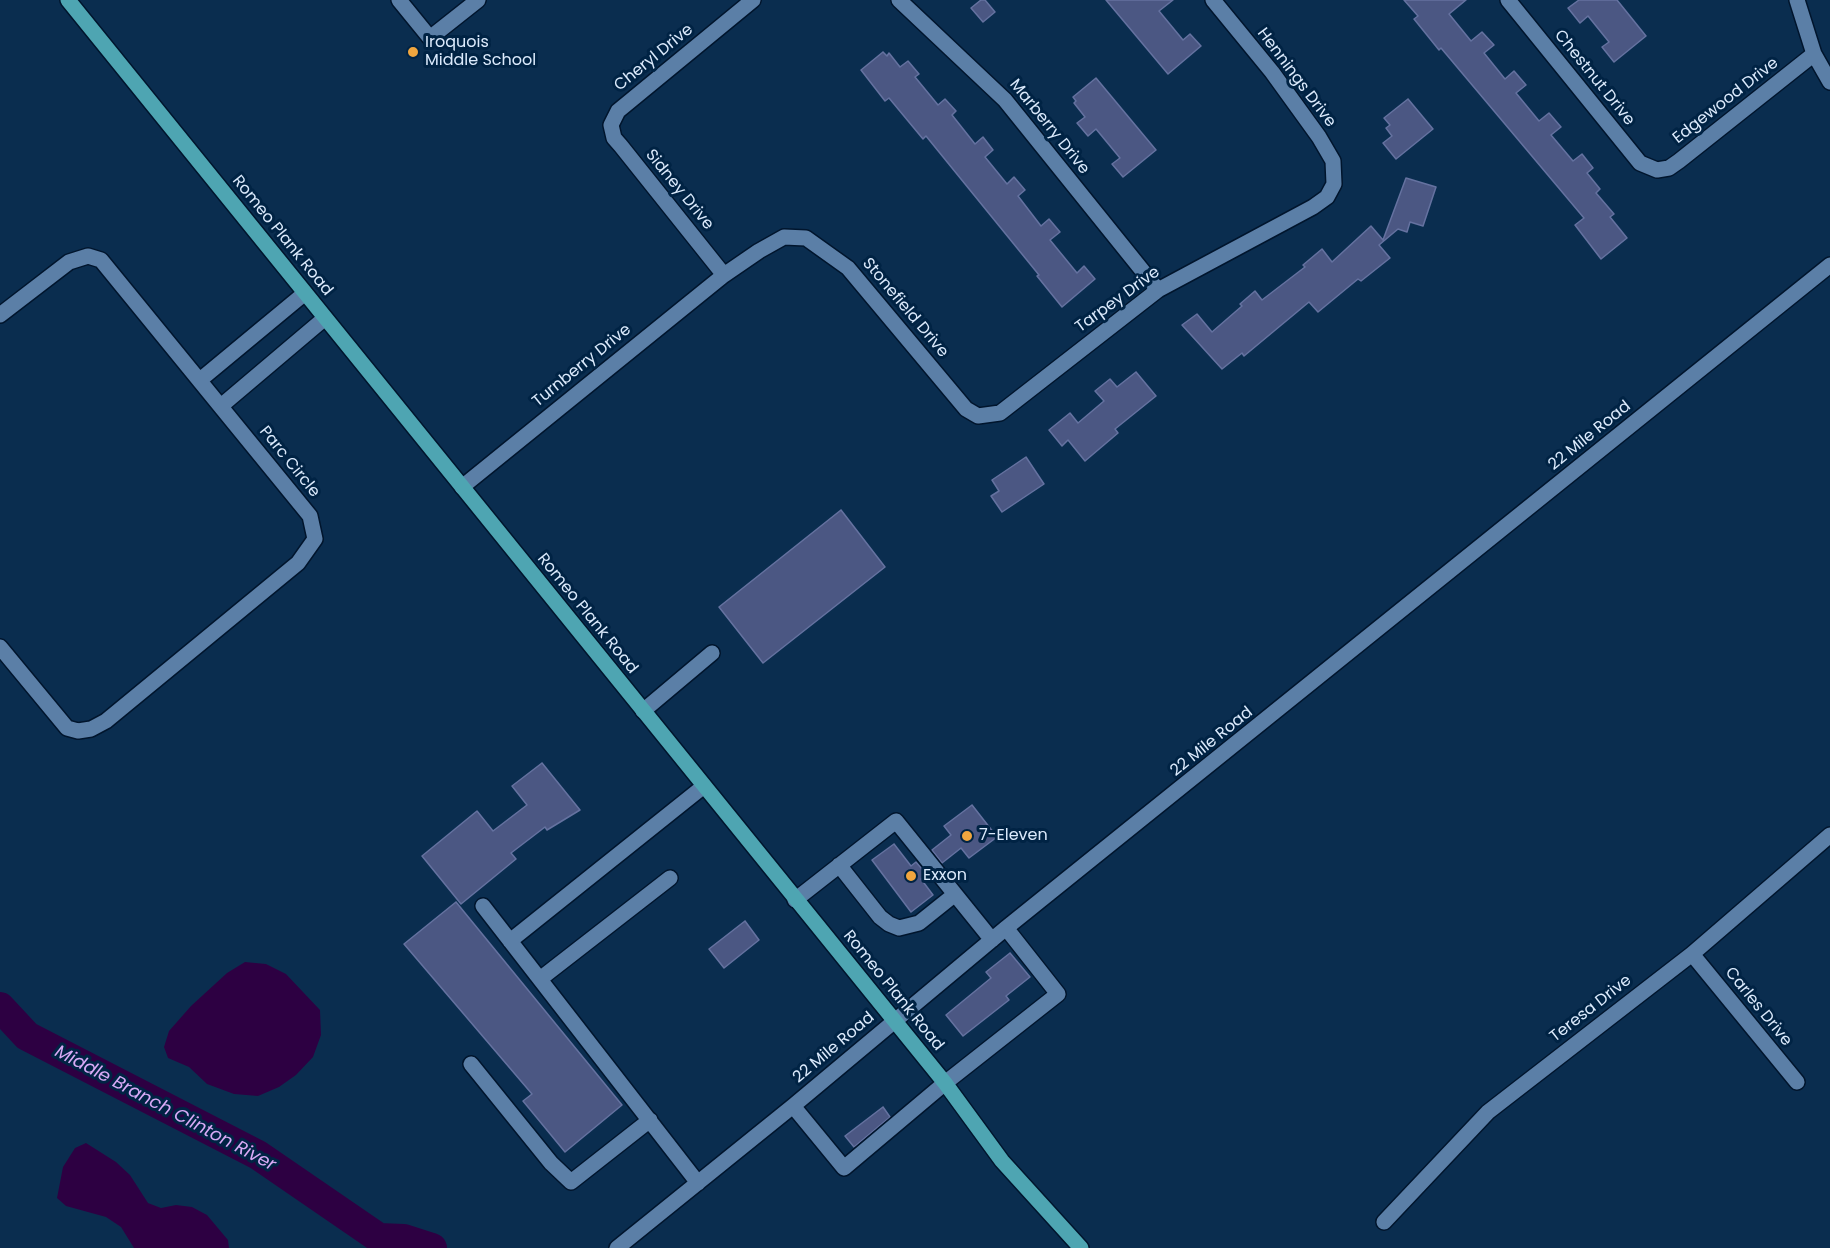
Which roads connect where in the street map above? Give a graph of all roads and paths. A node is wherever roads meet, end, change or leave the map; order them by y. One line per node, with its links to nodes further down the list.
1 (68, 0): 17 (main road, Romeo Plank Road)
2 (399, 0): 3 (street)
3 (478, 0)
4 (753, 0): 11 (street, Cheryl Drive)
5 (899, 0): 16 (street, Marberry Drive)
6 (1213, 0): 13 (street, Hennings Drive)
7 (1508, 0): 12 (street, Chestnut Drive)
8 (1797, 0): 9 (street)
9 (1814, 54): 10 (street); 12 (street, Edgewood Drive)
10 (1830, 82)
11 (611, 125): 15 (street, Sidney Drive)
12 (1657, 170)
13 (1334, 184): 16 (street, Tarpey Drive)
14 (1830, 265): 34 (street, 22 Mile Road)
15 (724, 275): 22 (street, Stonefield Drive); 23 (street, Turnberry Drive)
16 (1158, 290): 22 (street, Tarpey Drive)
17 (305, 293): 19 (main road, Romeo Plank Road); 20 (street)
18 (0, 315): 20 (street, Parc Circle)
19 (325, 318): 21 (street); 23 (main road, Romeo Plank Road)
20 (200, 380): 21 (street, Parc Circle)
21 (221, 406): 24 (street, Parc Circle)
22 (988, 416)
23 (462, 487): 26 (main road, Romeo Plank Road)
24 (0, 647)
25 (712, 653): 26 (street)
26 (643, 711): 27 (main road, Romeo Plank Road)
27 (704, 786): 32 (main road, Romeo Plank Road); 36 (street)
28 (1830, 835): 37 (street, Teresa Drive)
29 (838, 865): 31 (street); 31 (street); 32 (street)
30 (670, 878): 38 (street)
31 (954, 895): 35 (street)
32 (795, 900): 39 (main road, Romeo Plank Road)
33 (483, 906): 36 (street)
34 (1006, 928): 35 (street, 22 Mile Road); 41 (street)
35 (992, 940): 39 (street, 22 Mile Road)
36 (510, 941): 38 (street)
37 (1692, 954): 42 (street, Carles Drive); 46 (street, Teresa Drive)
38 (540, 979): 44 (street)
39 (894, 1021): 41 (main road, Romeo Plank Road); 43 (street, 22 Mile Road)
40 (471, 1064): 44 (street)
41 (945, 1083): 43 (street); 48 (main road, Romeo Plank Road)
42 (1797, 1083)
43 (793, 1106): 45 (street, 22 Mile Road)
44 (650, 1120): 45 (street)
45 (698, 1183): 47 (street, 22 Mile Road)
46 (1384, 1222)
47 (618, 1248)
48 (1081, 1248)

